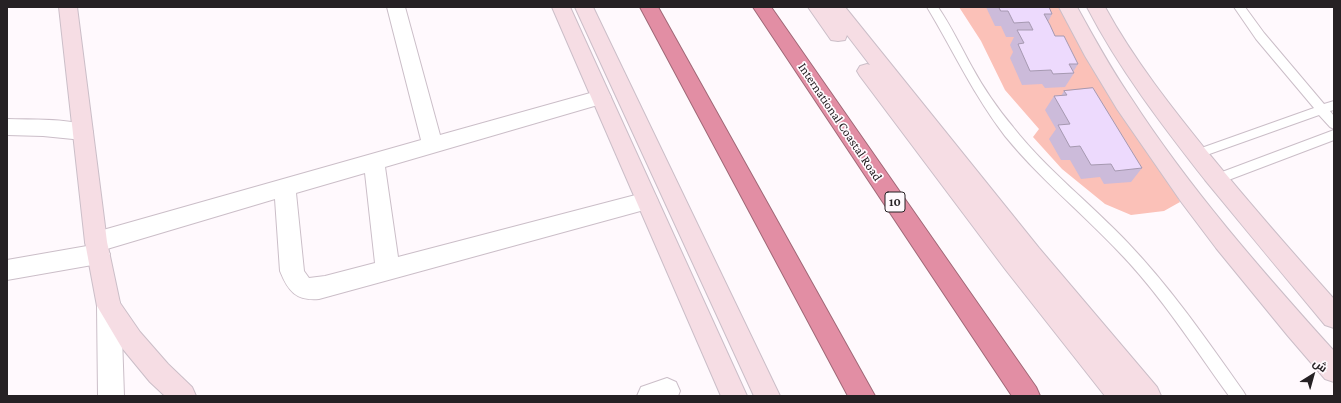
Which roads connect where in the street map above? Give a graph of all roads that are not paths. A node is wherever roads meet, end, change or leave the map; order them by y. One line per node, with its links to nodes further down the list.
1 (68, 7): 18 (main road)
2 (396, 7): 20 (street)
3 (561, 7): 13 (main road)
4 (584, 7): 37 (main road)
5 (649, 7): 38 (highway)
6 (762, 7): 39 (highway, International Coastal Road / 10)
7 (817, 7): 40 (main road)
8 (835, 7): 41 (main road)
9 (932, 7): 42 (lane)
10 (1068, 7): 22 (main road)
11 (1096, 7): 21 (main road)
12 (1239, 7): 15 (lane)
13 (601, 97): 20 (street); 27 (main road)
14 (1334, 105): 15 (lane)
15 (1322, 109): 16 (lane); 21 (lane)
16 (1334, 124)
17 (7, 127): 18 (street)
18 (83, 132): 28 (main road)
19 (1334, 135): 24 (lane)
20 (433, 146): 23 (street)
21 (1197, 154): 22 (main road); 24 (main road)
22 (1165, 162): 26 (main road)
23 (374, 163): 25 (street); 30 (street)
24 (1218, 179): 26 (main road); 32 (main road)
25 (285, 188): 28 (street); 30 (street)
26 (1184, 188): 33 (main road)
27 (647, 201): 30 (street); 36 (main road)
28 (97, 248): 29 (street); 31 (main road)
29 (7, 270)
30 (388, 270)
31 (109, 306): 34 (street); 35 (main road)
32 (1334, 317)
33 (1334, 370)
34 (111, 396)
35 (183, 396)
36 (734, 396)
37 (768, 396)
38 (862, 396)
39 (1027, 396)
40 (1121, 396)
41 (1148, 396)
42 (1238, 396)

